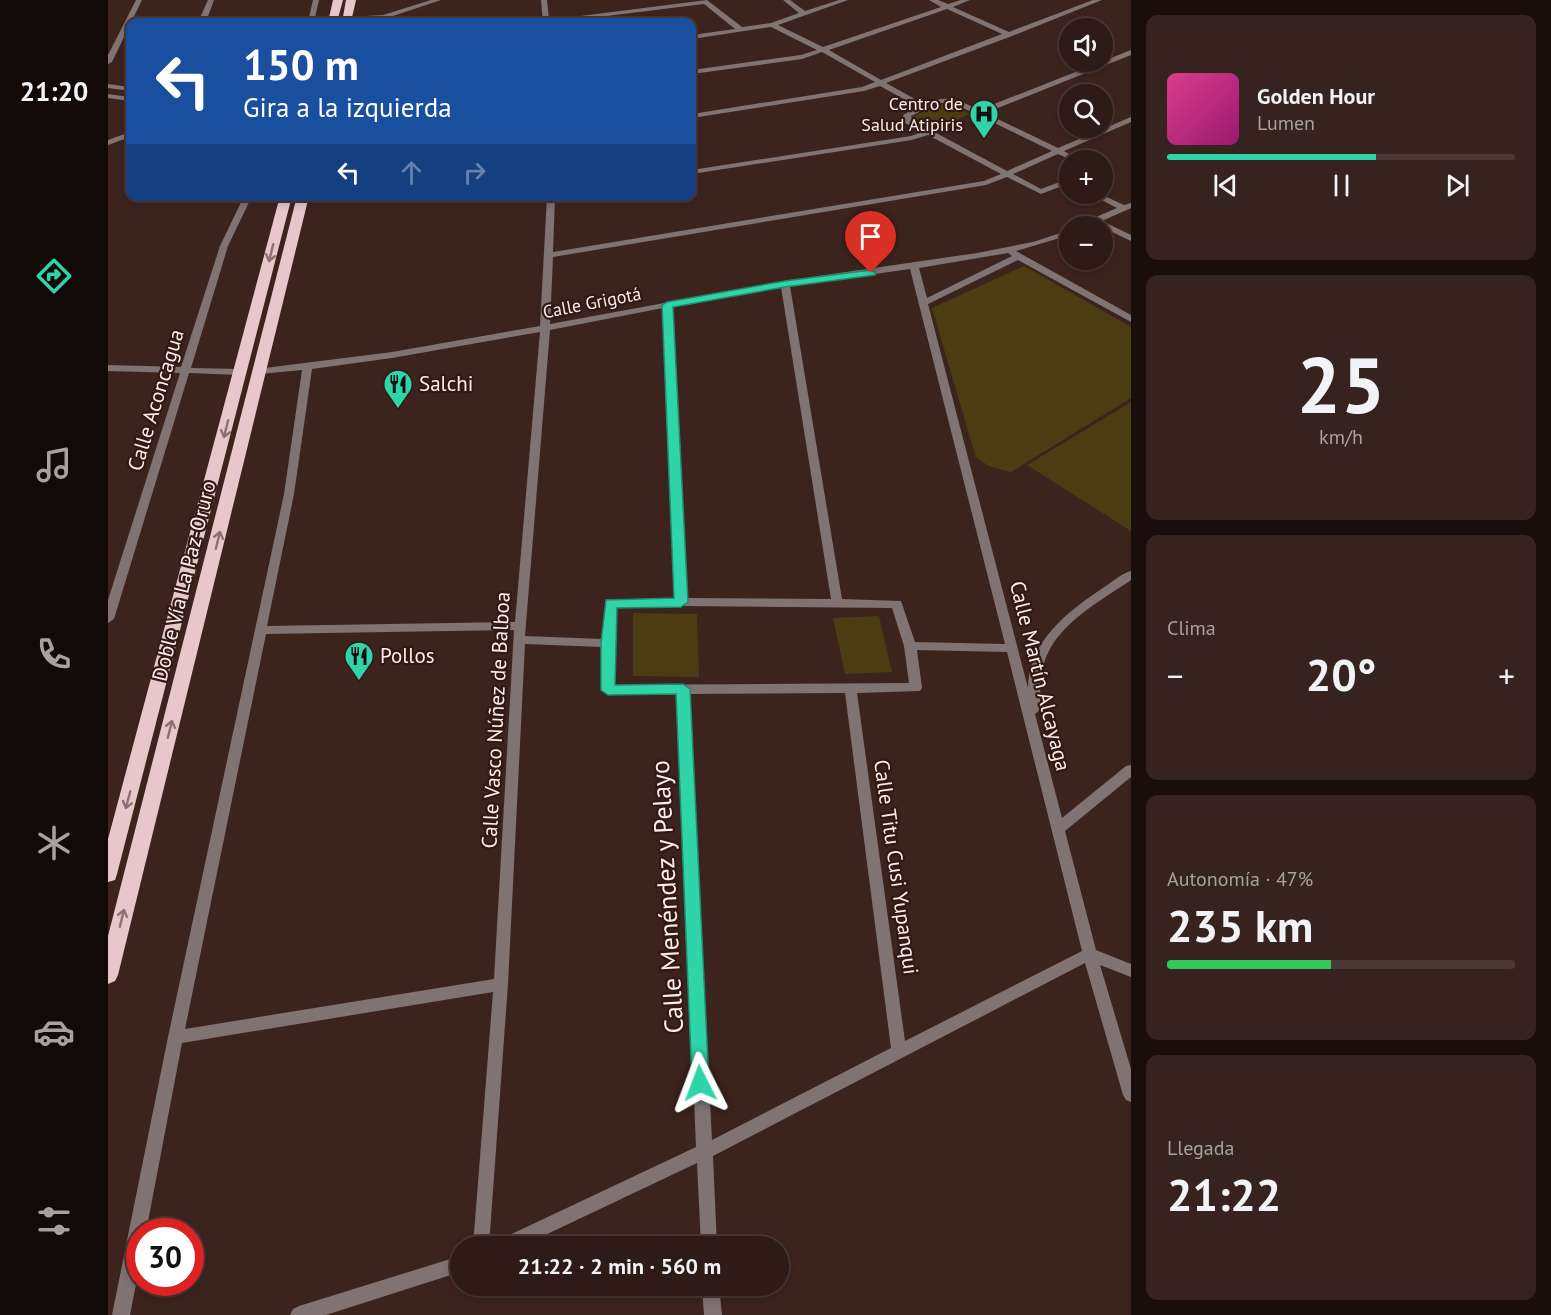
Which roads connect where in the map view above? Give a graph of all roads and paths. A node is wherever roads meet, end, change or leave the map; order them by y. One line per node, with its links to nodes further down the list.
1 (139, 0): 16 (street)
2 (211, 0): 17 (street)
3 (316, 0): 18 (street)
4 (338, 0): 19 (highway)
5 (351, 0): 20 (highway)
6 (438, 0): 21 (street)
7 (544, 0): 22 (street)
8 (786, 0): 15 (street)
9 (845, 0): 15 (street)
10 (932, 0): 14 (street)
11 (967, 0): 14 (street)
12 (1099, 0): 27 (street)
13 (704, 1): 23 (street); 26 (street)
14 (948, 7): 27 (street); 29 (street)
15 (804, 14): 24 (street)
16 (131, 18)
17 (204, 18)
18 (312, 18)
19 (333, 18)
20 (347, 18)
21 (374, 18)
22 (546, 18)
23 (576, 18)
24 (772, 25): 26 (street); 29 (street)
25 (126, 29): 31 (street)
26 (741, 30): 28 (street)
27 (1010, 35): 33 (street)
28 (696, 36)
29 (823, 50): 32 (street); 33 (street)
30 (1131, 52): 39 (street)
31 (108, 62)
32 (696, 71)
33 (881, 82): 38 (street); 40 (street)
34 (108, 86): 35 (street)
35 (126, 88)
36 (108, 96): 37 (street)
37 (126, 98)
38 (923, 107): 39 (street); 42 (street)
39 (979, 113): 45 (street)
40 (696, 115)
41 (1131, 119): 45 (street)
42 (929, 132): 46 (street); 47 (street)
43 (126, 136): 44 (street)
44 (108, 143)
45 (1058, 151): 47 (street)
46 (696, 171)
47 (1006, 174): 48 (street); 60 (street)
48 (1059, 185)
49 (246, 201): 70 (street, Calle Aconcagua)
50 (284, 201): 72 (highway, Doble Vía La Paz-Oruro, one-way to 72)
51 (302, 201): 71 (highway, Doble Vía La Paz-Oruro)
52 (551, 201): 60 (street, Calle Vasco Núñez de Balboa)
53 (1113, 201): 54 (street)
54 (1128, 206): 55 (street)
55 (1107, 216)
56 (1113, 229): 58 (street)
57 (1059, 237): 59 (street, Calle Grigotá)
58 (1131, 238)
59 (1010, 250): 61 (street); 62 (street, Calle Grigotá)
60 (548, 255): 67 (street, Calle Vasco Núñez de Balboa)
61 (1018, 257): 64 (street); 66 (street)
62 (914, 267): 63 (street, Calle Grigotá); 64 (street, Calle Martín Alcayaga)
63 (785, 284): 65 (street, Calle Grigotá); 75 (street)
64 (924, 303): 82 (street, Calle Martín Alcayaga)
65 (667, 305): 67 (street, Calle Grigotá); 74 (street)
66 (1131, 319)
67 (545, 329): 68 (street, Calle Grigotá); 77 (street, Calle Vasco Núñez de Balboa)
68 (307, 367): 71 (street, Calle Grigotá); 78 (street)
69 (108, 368): 70 (street)
70 (183, 371): 72 (street); 76 (street, Calle Aconcagua)
71 (260, 371): 91 (highway, Doble Vía La Paz-Oruro, one-way to 71)
72 (240, 372): 88 (highway, Doble Vía La Paz-Oruro, one-way to 88)
73 (1131, 575): 85 (street)
74 (681, 602): 75 (street); 80 (street)
75 (837, 603): 81 (street)
76 (108, 619)
77 (520, 626): 78 (street); 79 (street, Calle Vasco Núñez de Balboa)
78 (260, 630): 93 (street)
79 (519, 640): 80 (street); 92 (street, Calle Vasco Núñez de Balboa)
80 (608, 643): 84 (street)
81 (910, 645): 82 (street); 83 (street)
82 (1013, 648): 85 (street, Calle Martín Alcayaga)
83 (850, 688): 84 (street); 94 (street, Calle Titu Cusi Yupanqui)
84 (683, 689): 96 (street, Calle Menéndez y Pelayo)
85 (1036, 737): 87 (street, Calle Martín Alcayaga)
86 (1131, 770): 87 (street)
87 (1059, 828): 89 (street, Calle Martín Alcayaga)
88 (108, 874)
89 (1090, 954): 90 (street); 94 (street); 95 (street, Calle Martín Alcayaga)
90 (1131, 971)
91 (108, 975)
92 (501, 984): 93 (street); 97 (street, Calle Vasco Núñez de Balboa)
93 (176, 1037): 102 (street)
94 (899, 1052): 96 (street)
95 (1131, 1095)
96 (704, 1152): 98 (street); 99 (street, Calle Menéndez y Pelayo)
97 (482, 1236)
98 (526, 1236)
99 (708, 1236)
100 (450, 1267): 103 (street)
101 (712, 1296): 104 (street)
102 (121, 1315)
103 (299, 1315)
104 (713, 1315)

